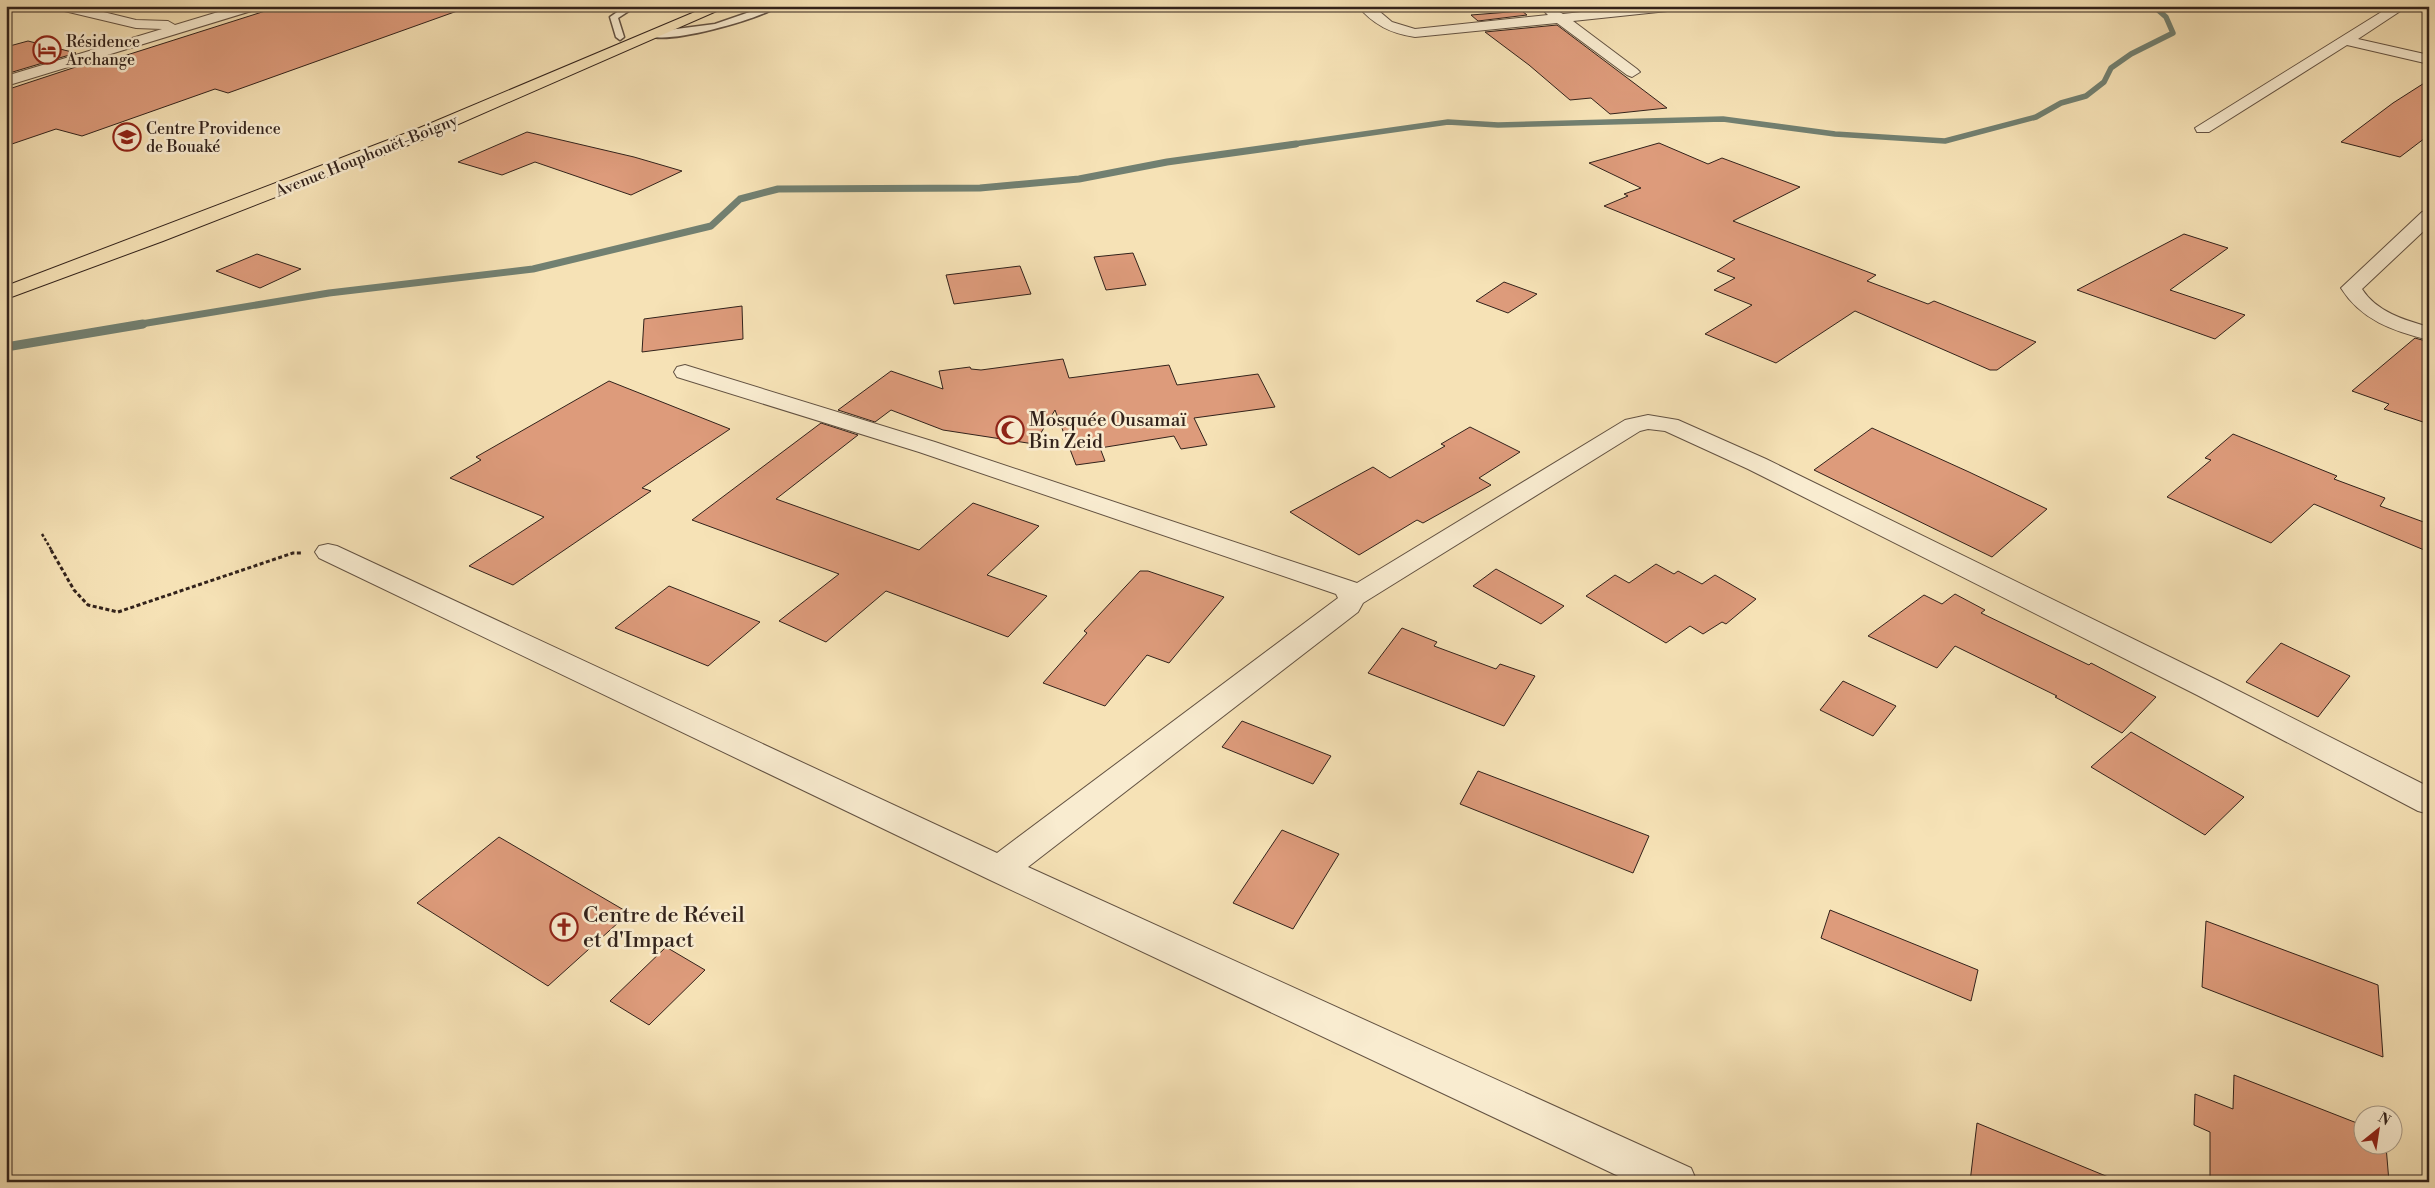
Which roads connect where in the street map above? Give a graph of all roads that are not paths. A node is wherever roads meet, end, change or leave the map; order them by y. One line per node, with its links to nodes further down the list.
1 (61, 6): 12 (street)
2 (253, 6): 12 (street)
3 (694, 6): 14 (highway, Avenue Houphouët-Boigny)
4 (721, 6): 13 (highway, Avenue Houphouët-Boigny)
5 (774, 6): 13 (lane)
6 (1364, 6): 11 (street)
7 (1544, 6): 11 (street)
8 (1677, 6): 11 (street)
9 (2401, 6): 15 (street)
10 (632, 7): 14 (lane)
11 (1558, 17): 17 (street)
12 (191, 25): 18 (street)
13 (653, 35): 22 (highway, Avenue Houphouët-Boigny)
14 (620, 37): 21 (highway, Avenue Houphouët-Boigny)
15 (2348, 41): 16 (street); 19 (street)
16 (2429, 60)
17 (1632, 72)
18 (6, 81)
19 (2203, 128)
20 (2429, 216): 23 (street)
21 (96, 242)
22 (6, 293)
23 (2429, 334)
24 (686, 372): 26 (street)
25 (328, 552): 28 (street)
26 (1352, 598): 27 (street); 28 (street)
27 (2429, 802)
28 (1000, 869): 29 (street)
29 (1676, 1182)

